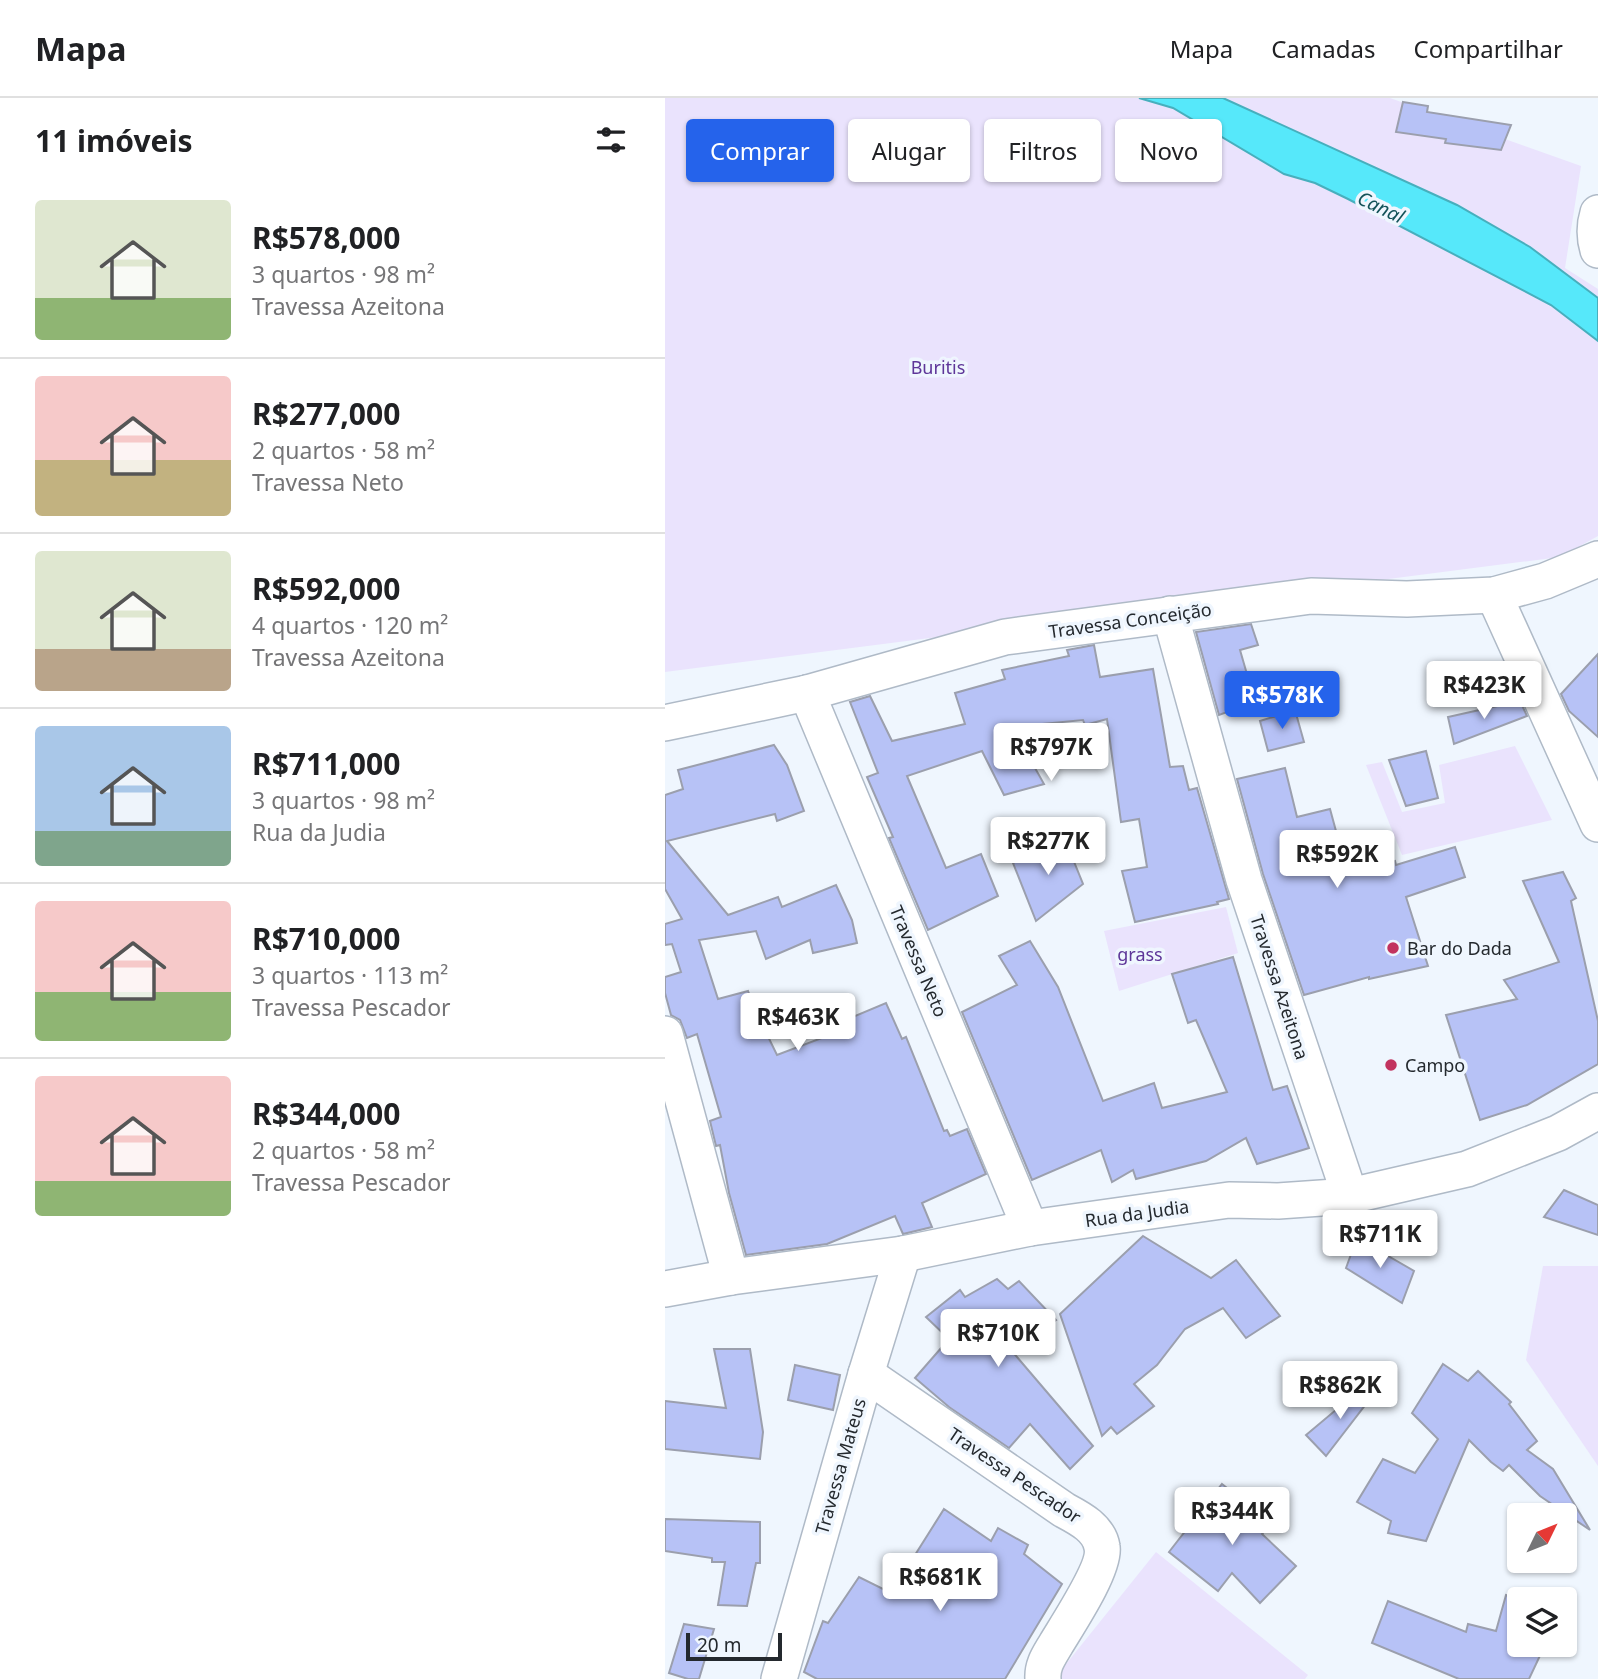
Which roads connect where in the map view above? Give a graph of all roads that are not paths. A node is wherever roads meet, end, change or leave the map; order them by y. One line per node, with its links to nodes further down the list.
1 (1598, 213): 2 (street)
2 (1598, 250)
3 (1598, 559): 4 (street, Travessa Conceição)
4 (1494, 595): 5 (street, Travessa Conceição); 8 (street)
5 (1170, 614): 6 (street, Travessa Conceição); 11 (street, Travessa Azeitona)
6 (807, 693): 7 (street, Travessa Conceição); 12 (street, Travessa Neto)
7 (665, 723)
8 (1598, 824)
9 (665, 1034): 14 (street)
10 (1598, 1111): 11 (street, Rua da Judia)
11 (1350, 1196): 12 (street, Rua da Judia)
12 (1030, 1228): 13 (street, Rua da Judia)
13 (903, 1254): 14 (street, Rua da Judia); 16 (street, Travessa Mateus)
14 (731, 1276): 15 (street, Rua da Judia)
15 (665, 1289)
16 (866, 1374): 17 (street, Travessa Mateus); 18 (street, Travessa Pescador)
17 (779, 1679)
18 (1043, 1679)

